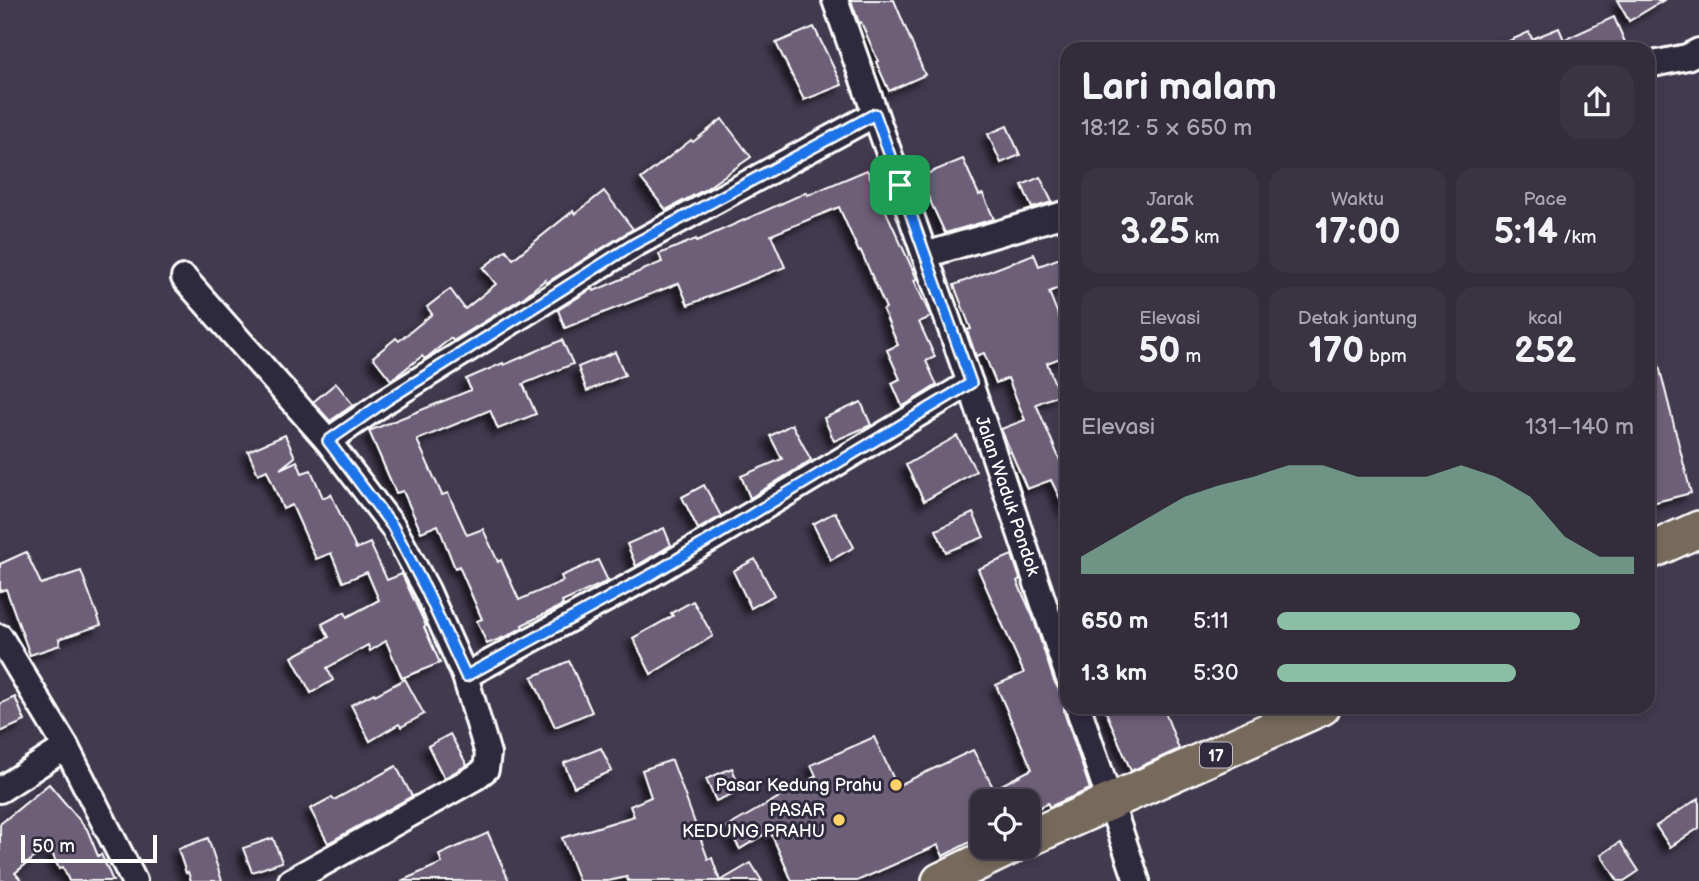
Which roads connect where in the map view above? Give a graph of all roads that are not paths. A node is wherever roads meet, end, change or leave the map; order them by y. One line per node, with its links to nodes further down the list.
1 (835, 0): 4 (street, Jalan Waduk Pondok)
2 (1699, 51): 3 (street)
3 (1655, 64)
4 (875, 114): 6 (street, Jalan Waduk Pondok); 9 (street)
5 (1060, 215): 6 (street)
6 (925, 255): 8 (street, Jalan Waduk Pondok)
7 (184, 278): 9 (street)
8 (971, 383): 13 (street, Jalan Waduk Pondok); 14 (street)
9 (328, 441): 14 (street)
10 (1699, 529): 11 (highway)
11 (1655, 549)
12 (0, 637): 17 (street)
13 (1060, 652)
14 (466, 676): 23 (street)
15 (1080, 714): 19 (street)
16 (1307, 714): 19 (highway, 17)
17 (66, 747): 18 (street); 22 (street)
18 (0, 790)
19 (1110, 801): 20 (highway, 17); 25 (street)
20 (1040, 833)
21 (985, 859): 24 (highway)
22 (134, 881)
23 (291, 881)
24 (940, 881)
25 (1137, 881)

